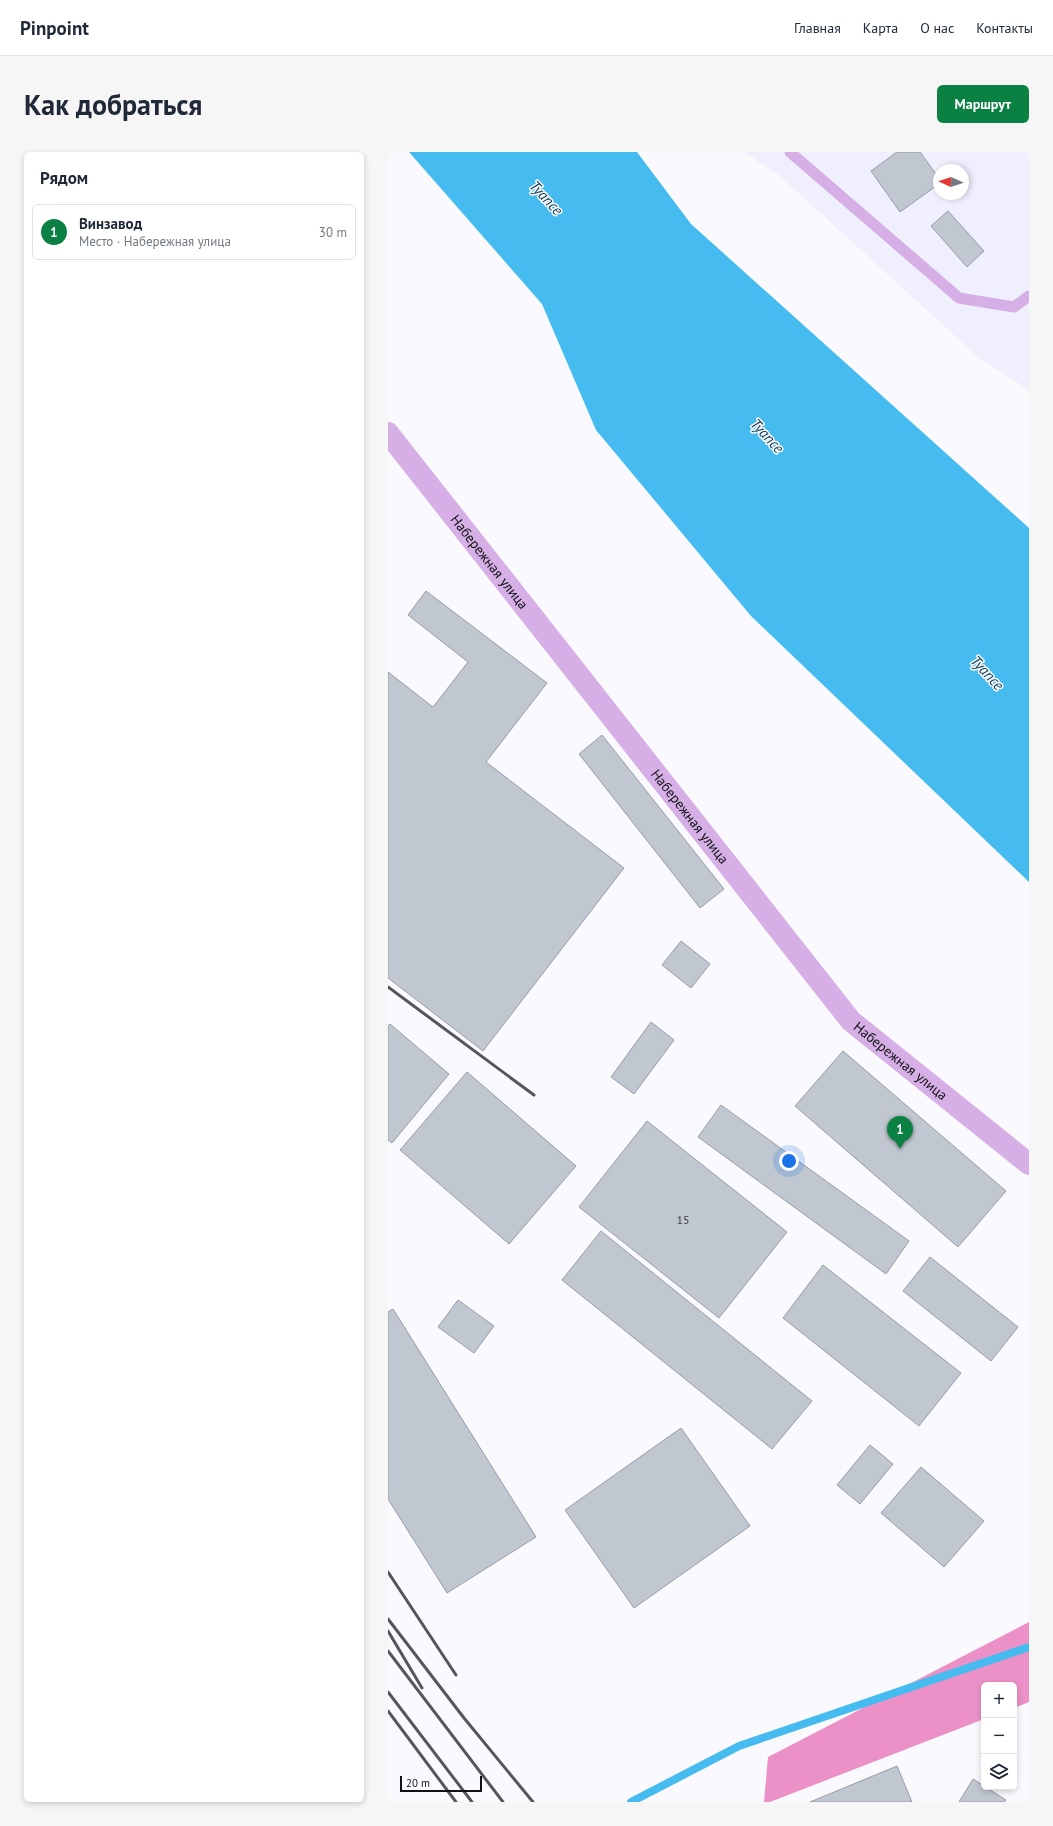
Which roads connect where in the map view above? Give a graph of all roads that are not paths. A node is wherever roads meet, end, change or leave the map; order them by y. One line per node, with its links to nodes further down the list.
1 (790, 152): 2 (lane)
2 (1029, 296)
3 (388, 433): 4 (street, Набережная улица)
4 (1029, 1164)

